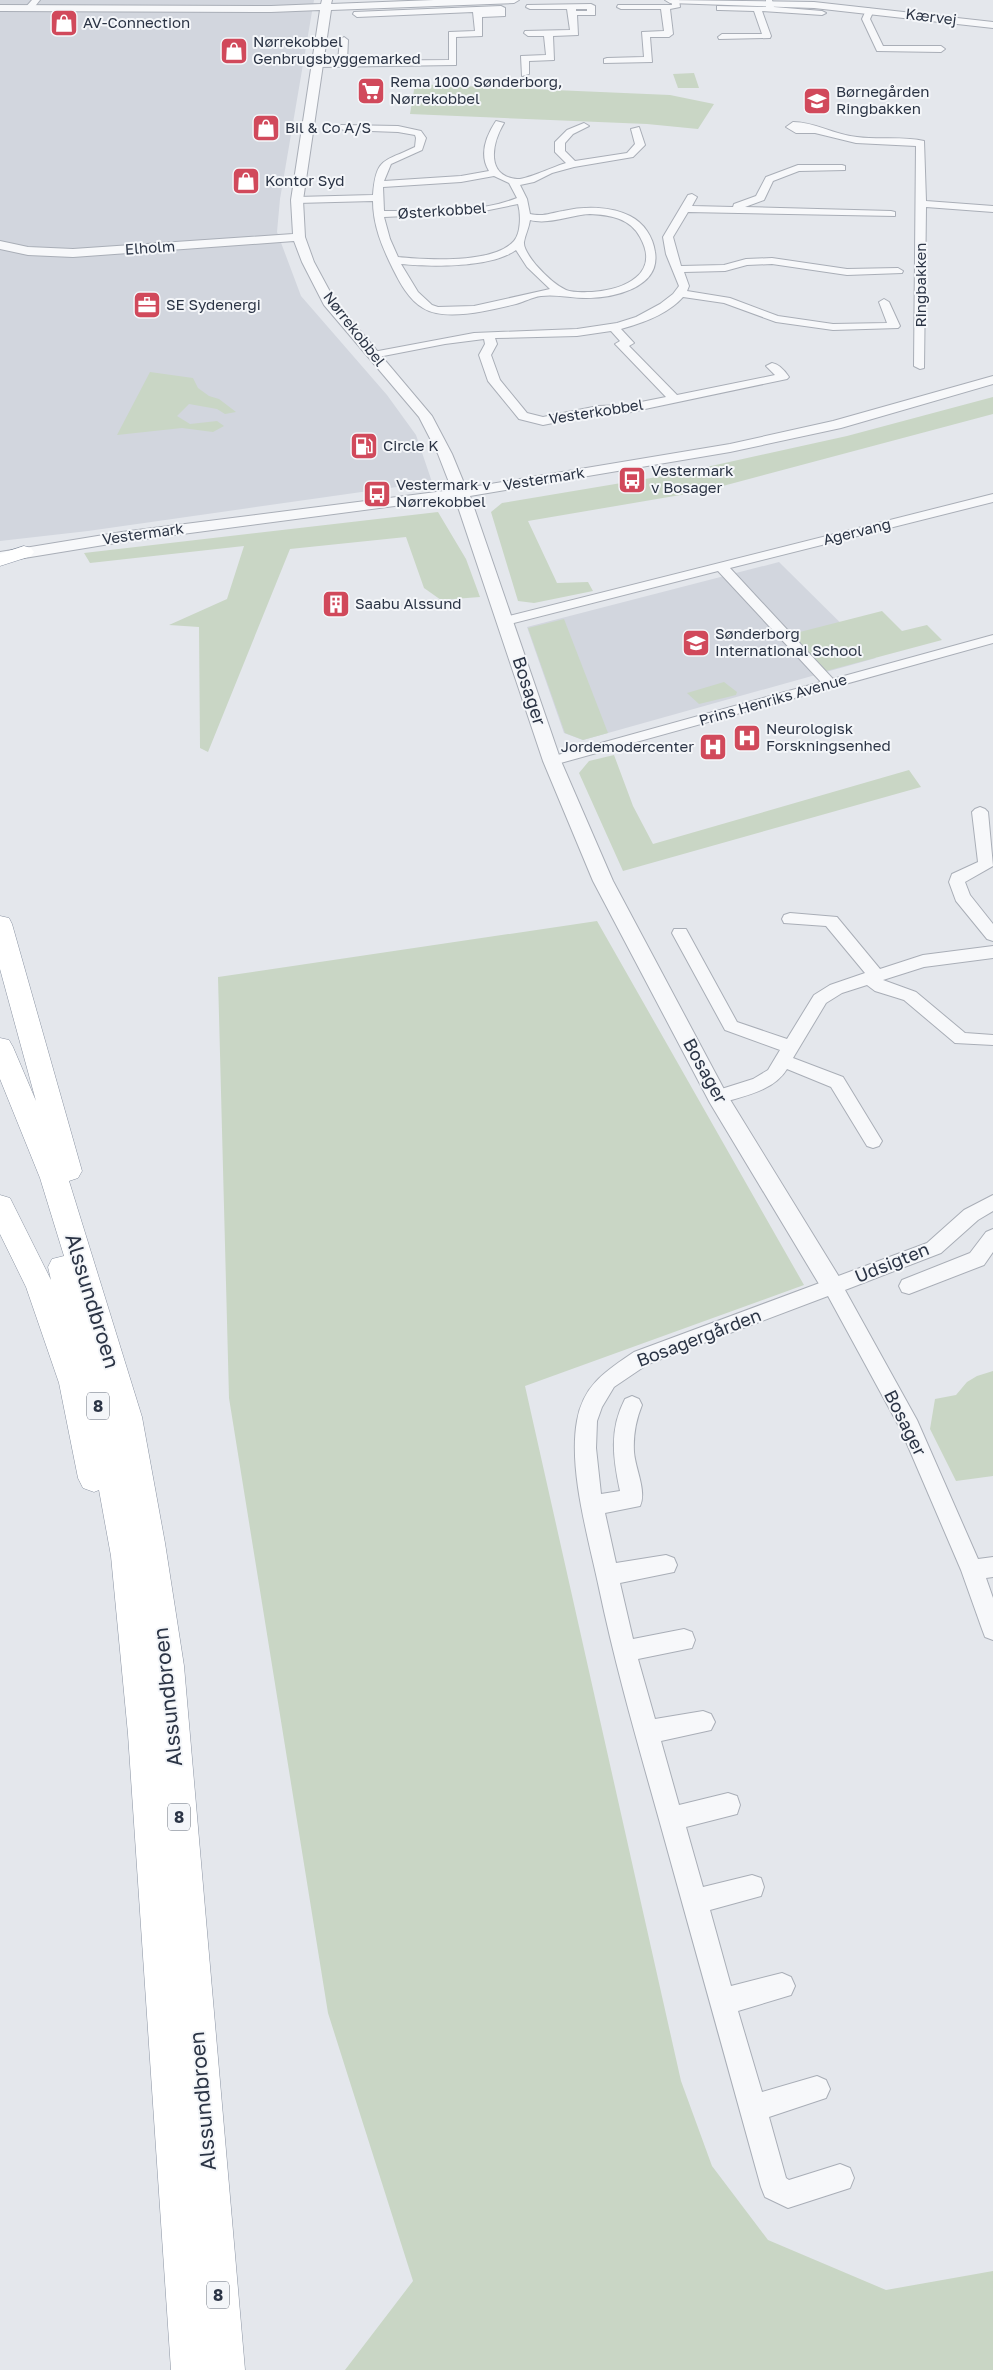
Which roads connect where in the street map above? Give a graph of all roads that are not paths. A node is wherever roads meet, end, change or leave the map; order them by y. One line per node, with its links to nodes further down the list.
1 (514, 0): 7 (street)
2 (413, 2): 3 (street); 7 (street)
3 (327, 3): 6 (street); 30 (street, Nørrekobbel)
4 (583, 3): 14 (street)
5 (722, 3): 8 (street, Kærvej); 11 (street, Kærvej); 18 (street)
6 (32, 4): 13 (street)
7 (488, 5): 17 (street); 17 (street)
8 (770, 6): 15 (street); 16 (street, Kærvej); 18 (street)
9 (530, 7): 14 (street)
10 (621, 7): 11 (street)
11 (672, 7): 12 (street); 25 (street)
12 (688, 7)
13 (0, 8)
14 (572, 10): 23 (street)
15 (781, 10): 18 (street); 19 (street)
16 (870, 10): 21 (street, Kærvej); 28 (street, Kærvej)
17 (478, 12): 20 (street); 31 (street)
18 (759, 12): 26 (street)
19 (822, 12)
20 (357, 14)
21 (993, 25)
22 (528, 33): 23 (street)
23 (548, 33): 32 (street)
24 (633, 34): 25 (street)
25 (645, 34): 29 (street)
26 (722, 37)
27 (344, 40): 31 (street)
28 (941, 49)
29 (607, 60)
30 (317, 64): 31 (street); 46 (street, Nørrekobbel)
31 (342, 64)
32 (525, 74)
33 (499, 124): 40 (street)
34 (584, 126): 38 (street)
35 (344, 127): 42 (street, Østerkobbel)
36 (636, 128): 38 (street)
37 (815, 130): 47 (street, Ringbakken)
38 (572, 164): 41 (street)
39 (842, 168): 49 (street)
40 (497, 173): 41 (street); 42 (street, Østerkobbel)
41 (514, 183): 45 (street)
42 (380, 184): 44 (street, Østerkobbel)
43 (692, 197): 50 (street)
44 (378, 198): 46 (street, Østerkobbel); 53 (street, Østerkobbel)
45 (522, 199): 48 (street, Østerkobbel); 52 (street)
46 (297, 200): 57 (street, Nørrekobbel)
47 (922, 204): 51 (street); 72 (street, Ringbakken)
48 (506, 206): 52 (street, Østerkobbel); 53 (street, Østerkobbel)
49 (732, 208): 50 (street); 54 (street)
50 (686, 209): 61 (street)
51 (993, 210)
52 (525, 213): 55 (street, Østerkobbel); 56 (street)
53 (378, 214): 60 (street, Østerkobbel)
54 (891, 214)
55 (543, 219): 56 (street, Østerkobbel); 64 (street, Østerkobbel)
56 (524, 228): 59 (street)
57 (299, 237): 58 (street, Elholm); 70 (street, Nørrekobbel)
58 (0, 246)
59 (520, 248): 60 (street); 63 (street, Østerkobbel)
60 (396, 264): 65 (street, Østerkobbel)
61 (679, 269): 62 (street); 66 (street)
62 (898, 271)
63 (544, 280): 64 (street, Østerkobbel); 65 (street)
64 (562, 292): 65 (street, Østerkobbel)
65 (537, 293)
66 (681, 293): 67 (street); 68 (street)
67 (884, 302)
68 (614, 328): 69 (street); 74 (street, Vesterkobbel)
69 (489, 335): 70 (street); 74 (street, Vesterkobbel)
70 (373, 355): 75 (street, Nørrekobbel)
71 (772, 366): 74 (street, Vesterkobbel)
72 (920, 366)
73 (993, 380): 75 (street, Vestermark)
74 (674, 399)
75 (461, 493): 77 (street, Vestermark); 80 (street, Bosager)
76 (993, 498): 79 (street, Agervang)
77 (24, 552): 78 (highway)
78 (0, 558)
79 (721, 567): 80 (street, Agervang); 82 (street)
80 (506, 621): 83 (street, Bosager)
81 (993, 639): 82 (street, Prins Henriks Avenue)
82 (830, 684): 83 (street, Prins Henriks Avenue)
83 (552, 761): 95 (street, Bosager)
84 (980, 812): 88 (street)
85 (790, 919): 90 (street)
86 (0, 924): 104 (highway)
87 (680, 933): 93 (street)
88 (993, 935)
89 (993, 952): 90 (street)
90 (873, 977): 91 (street); 93 (street)
91 (989, 1040)
92 (0, 1047): 104 (highway, Alssundbroen / 8)
93 (788, 1054): 95 (street); 96 (street)
94 (0, 1089): 114 (highway, Alssundbroen / 8)
95 (718, 1097): 102 (street, Bosager)
96 (873, 1141)
97 (993, 1202): 99 (street, Udsigten)
98 (0, 1206): 114 (highway)
99 (971, 1215): 100 (street, Udsigten); 102 (street, Udsigten)
100 (992, 1237): 101 (street, Udsigten)
101 (909, 1286)
102 (832, 1287): 105 (street, Bosagergården); 107 (street, Bosager)
103 (632, 1405): 105 (street)
104 (127, 1417): 124 (highway, Alssundbroen / 8)
105 (592, 1505): 108 (street, Bosagergården)
106 (666, 1565): 108 (street)
107 (982, 1569): 109 (street, Bosager)
108 (607, 1575): 111 (street, Bosagergården)
109 (993, 1629)
110 (684, 1640): 111 (street)
111 (624, 1651): 113 (street, Bosagergården)
112 (703, 1722): 113 (street)
113 (646, 1732): 116 (street, Bosagergården)
114 (145, 1734): 124 (highway, Alssundbroen / 8)
115 (728, 1805): 116 (street)
116 (670, 1818): 118 (street, Bosagergården)
117 (752, 1887): 118 (street)
118 (694, 1902): 120 (street, Bosagergården)
119 (782, 1986): 120 (street)
120 (722, 2002): 122 (street, Bosagergården)
121 (817, 2089): 122 (street)
122 (752, 2108): 123 (street, Bosagergården)
123 (840, 2178)
124 (198, 2222): 125 (highway, Alssundbroen / 8); 126 (highway, Alssundbroen / 8)
125 (192, 2370)
126 (224, 2370)

